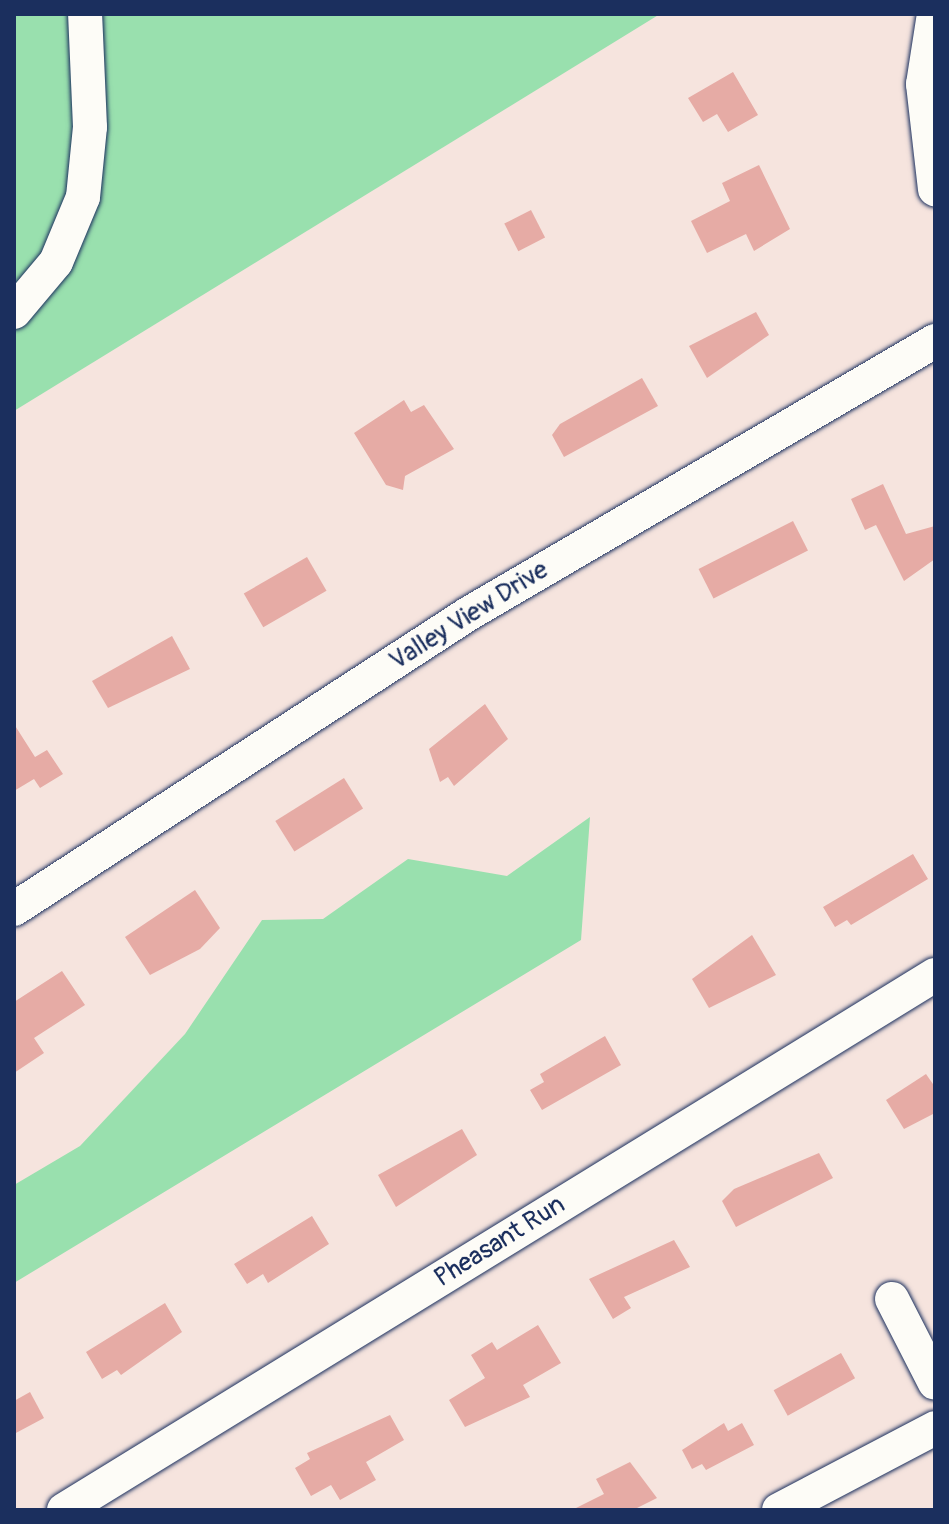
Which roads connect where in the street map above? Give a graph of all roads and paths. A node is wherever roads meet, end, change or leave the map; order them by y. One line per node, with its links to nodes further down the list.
1 (85, 14): 4 (street)
2 (934, 14): 3 (street)
3 (935, 189)
4 (14, 312)
5 (935, 341): 6 (street, Valley View Drive)
6 (14, 909)
7 (935, 975): 11 (street, Pheasant Run)
8 (892, 1299): 9 (street)
9 (935, 1383)
10 (935, 1428): 12 (street)
11 (64, 1510)
12 (779, 1510)

